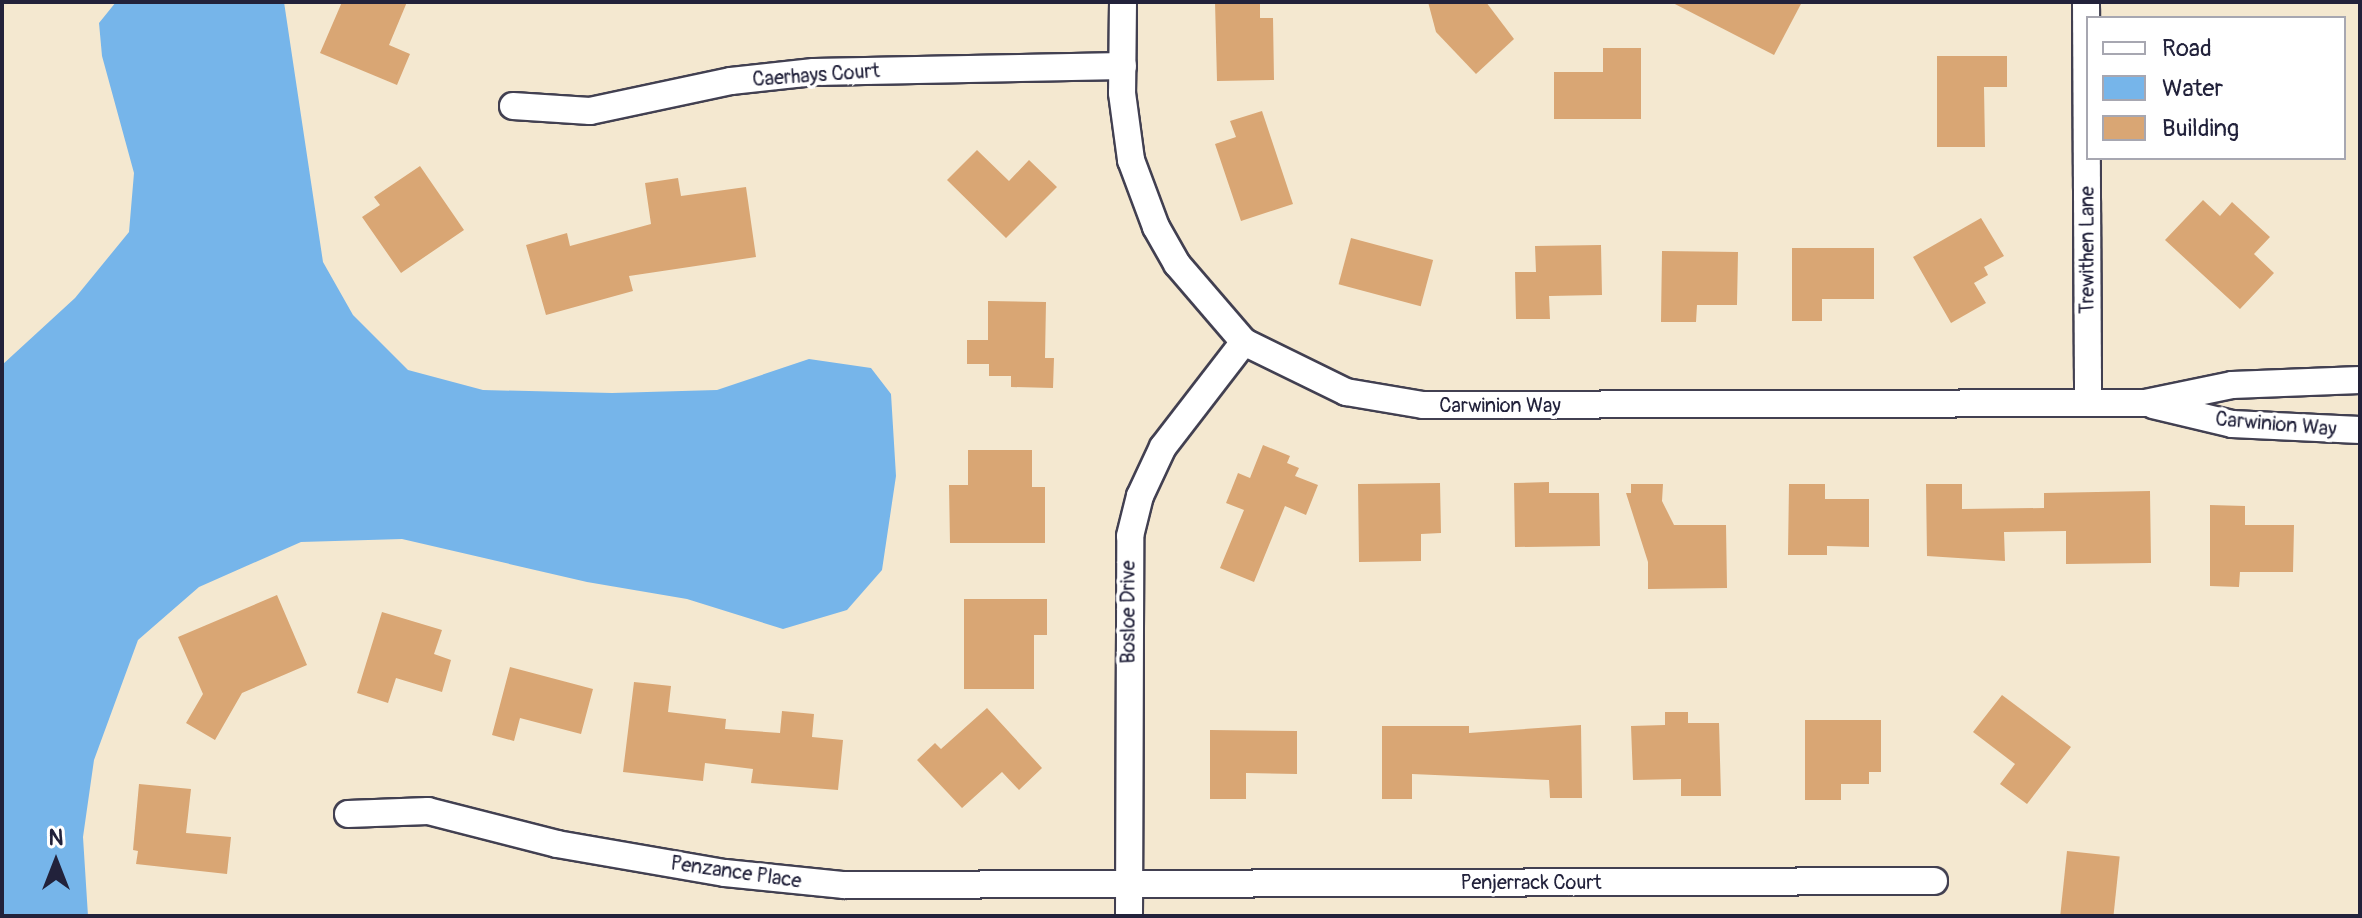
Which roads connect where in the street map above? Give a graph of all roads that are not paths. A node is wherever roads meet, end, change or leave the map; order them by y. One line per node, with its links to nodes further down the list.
1 (1123, 2): 2 (street, Carwinion Way)
2 (1123, 66): 3 (street, Caerhays Court); 5 (street, Carwinion Way)
3 (513, 106)
4 (2087, 160): 7 (street, Trewithen Lane)
5 (1244, 342): 7 (street, Carwinion Way); 12 (street, Bosloe Drive)
6 (2360, 380): 8 (street, Carwinion Way)
7 (2088, 402): 8 (street, Carwinion Way)
8 (2145, 403): 9 (street, Carwinion Way)
9 (2360, 430)
10 (348, 814): 12 (street, Penzance Place)
11 (1934, 881): 12 (street, Penjerrack Court)
12 (1129, 883): 13 (street, Bosloe Drive)
13 (1129, 916)

